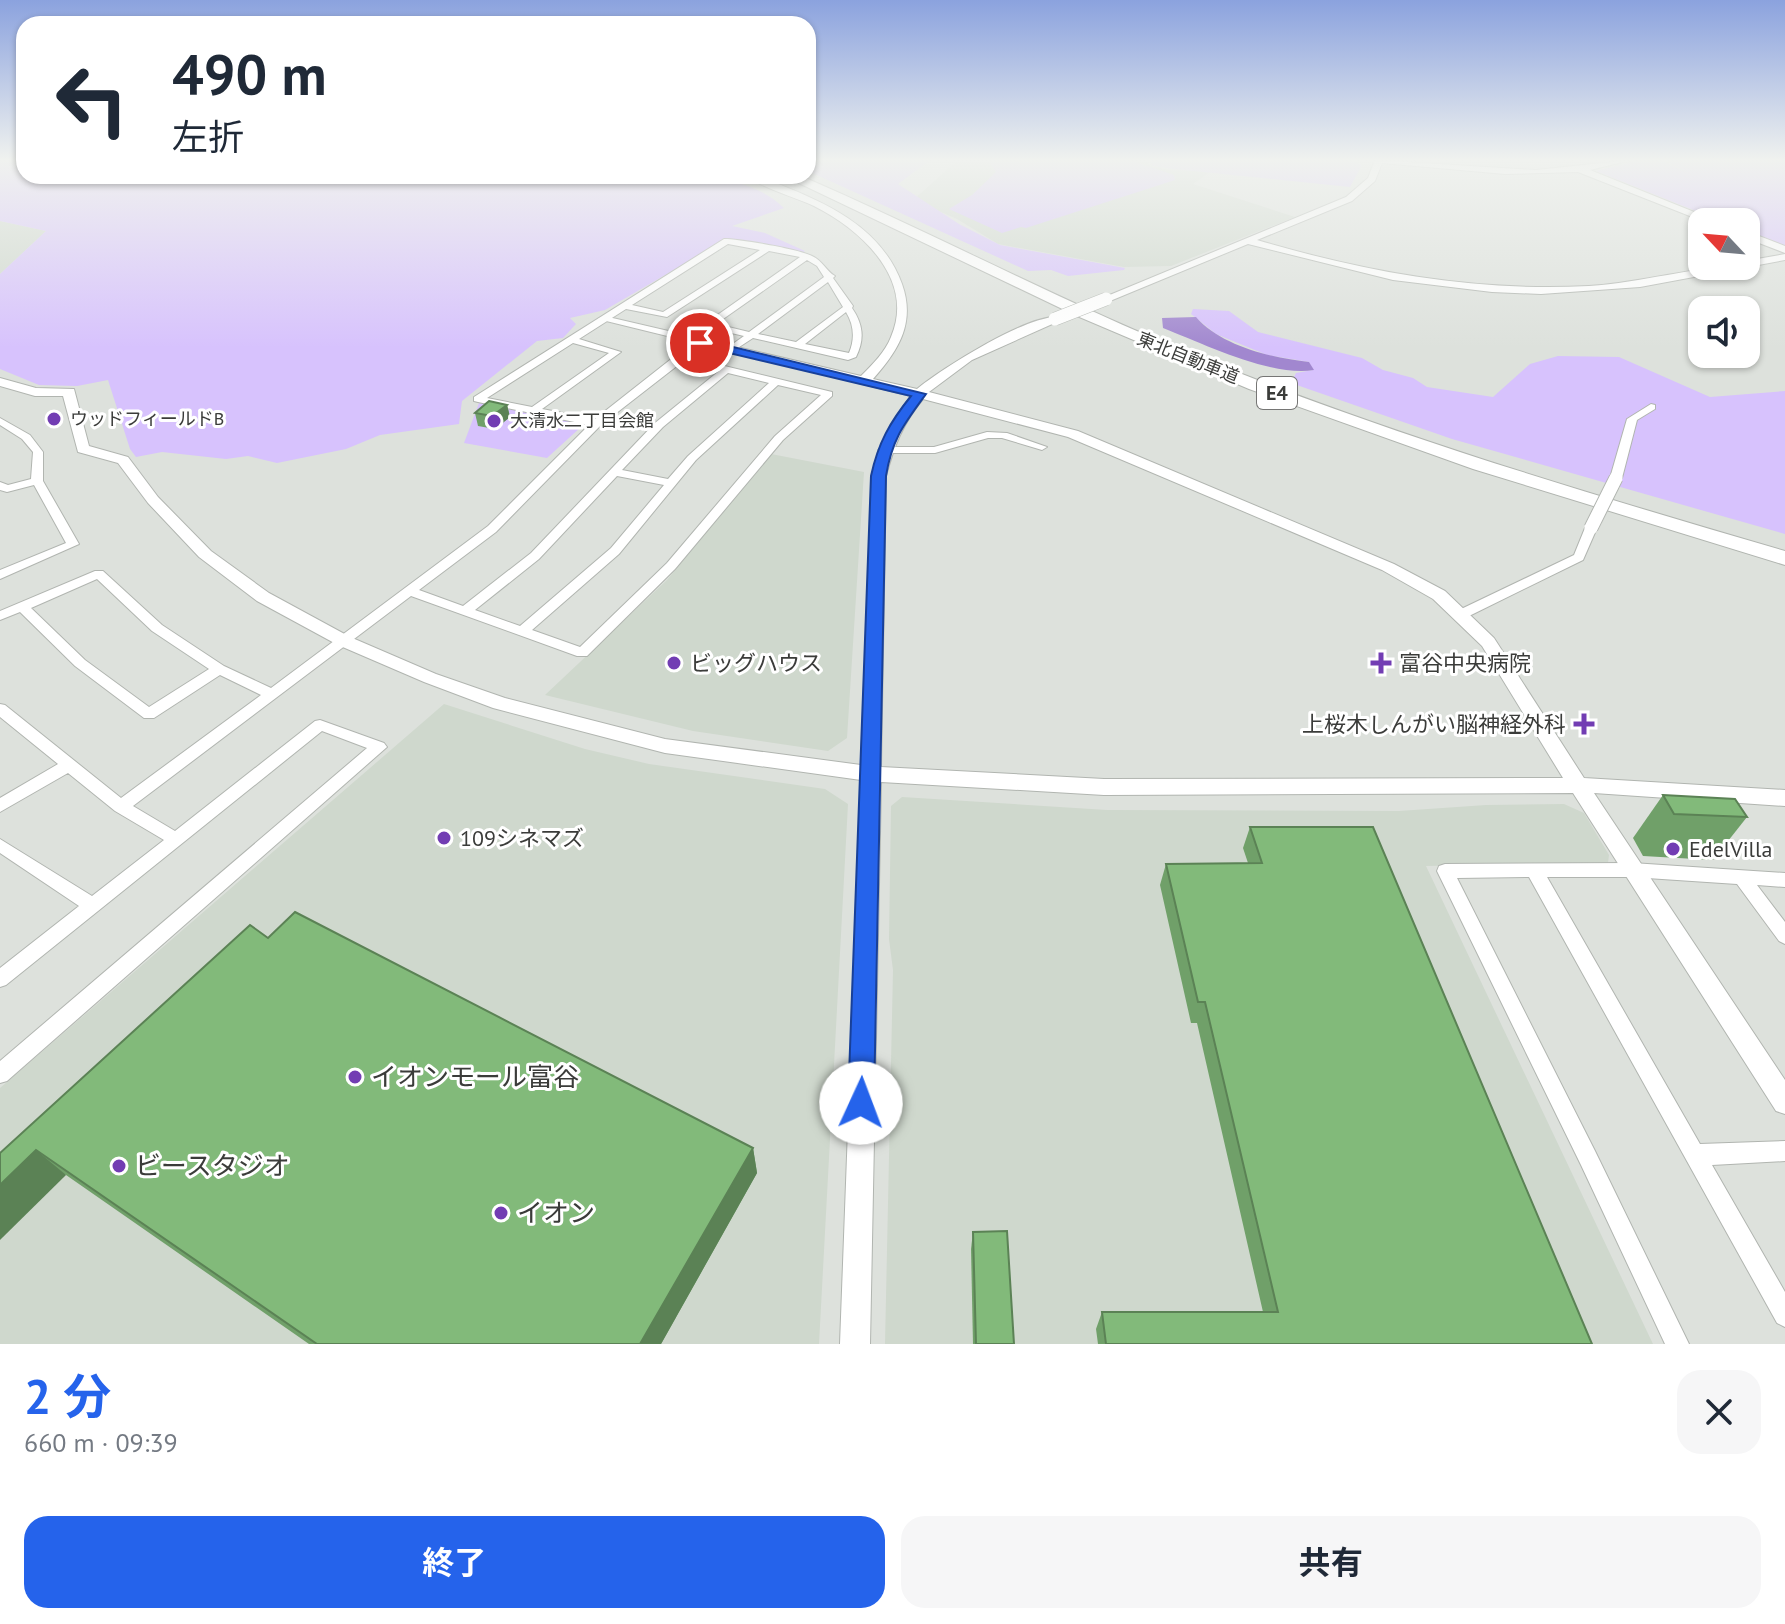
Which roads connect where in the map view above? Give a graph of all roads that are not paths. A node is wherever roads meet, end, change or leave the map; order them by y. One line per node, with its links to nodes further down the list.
1 (849, 223): 24 (street)
2 (889, 223): 39 (highway, 東北自動車道 / E4)
3 (908, 223): 38 (highway, 東北自動車道 / E4)
4 (1292, 223): 6 (street)
5 (1760, 240): 8 (street)
6 (1248, 241): 12 (street); 27 (street, bridge)
7 (768, 248): 9 (street); 14 (street); 14 (street)
8 (1785, 250)
9 (807, 256): 13 (street); 17 (street)
10 (1785, 257): 11 (street)
11 (1760, 261)
12 (1688, 275)
13 (831, 276): 15 (street); 17 (street)
14 (625, 306): 16 (street)
15 (849, 306): 20 (street); 20 (street)
16 (604, 319): 18 (street); 19 (street)
17 (750, 336): 20 (street); 21 (street)
18 (572, 340): 29 (street); 29 (street)
19 (700, 343): 21 (street); 22 (street)
20 (797, 346)
21 (730, 350): 24 (street)
22 (678, 358): 23 (street); 31 (street)
23 (726, 370): 26 (street); 34 (street)
24 (864, 381): 27 (street)
25 (0, 382): 47 (street)
26 (776, 382): 36 (street); 46 (street)
27 (919, 394): 33 (street); 44 (street)
28 (1651, 407): 44 (street, bridge)
29 (534, 410): 31 (street)
30 (0, 421): 35 (street)
31 (597, 423): 41 (street)
32 (1042, 447): 33 (street)
33 (883, 450): 52 (street)
34 (614, 472): 36 (street); 43 (street)
35 (37, 481): 37 (street); 40 (street)
36 (670, 483): 46 (street)
37 (0, 485)
38 (1785, 547)
39 (1785, 558)
40 (1, 573)
41 (412, 592): 43 (street); 47 (street)
42 (22, 607): 45 (street); 48 (street); 48 (street)
43 (466, 610): 46 (street)
44 (1462, 614): 53 (street)
45 (0, 616)
46 (523, 631)
47 (344, 641): 49 (street); 52 (street)
48 (219, 669): 49 (street)
49 (272, 694): 56 (street)
50 (0, 709): 51 (street)
51 (67, 766): 55 (street); 56 (street)
52 (870, 774): 53 (street); 71 (street)
53 (1581, 785): 54 (street); 60 (street)
54 (1785, 798)
55 (0, 806)
56 (121, 807): 57 (street)
57 (176, 839): 63 (street); 66 (street)
58 (0, 845): 63 (street)
59 (1534, 870): 60 (street); 69 (street); 72 (street)
60 (1632, 870): 61 (street); 67 (street)
61 (1741, 876): 62 (street); 64 (street)
62 (1785, 880)
63 (92, 905): 65 (street)
64 (1785, 936)
65 (0, 979)
66 (0, 1074)
67 (1785, 1102)
68 (1785, 1151): 69 (street)
69 (1695, 1155): 70 (street)
70 (1785, 1315)
71 (855, 1344)
72 (1677, 1344)

